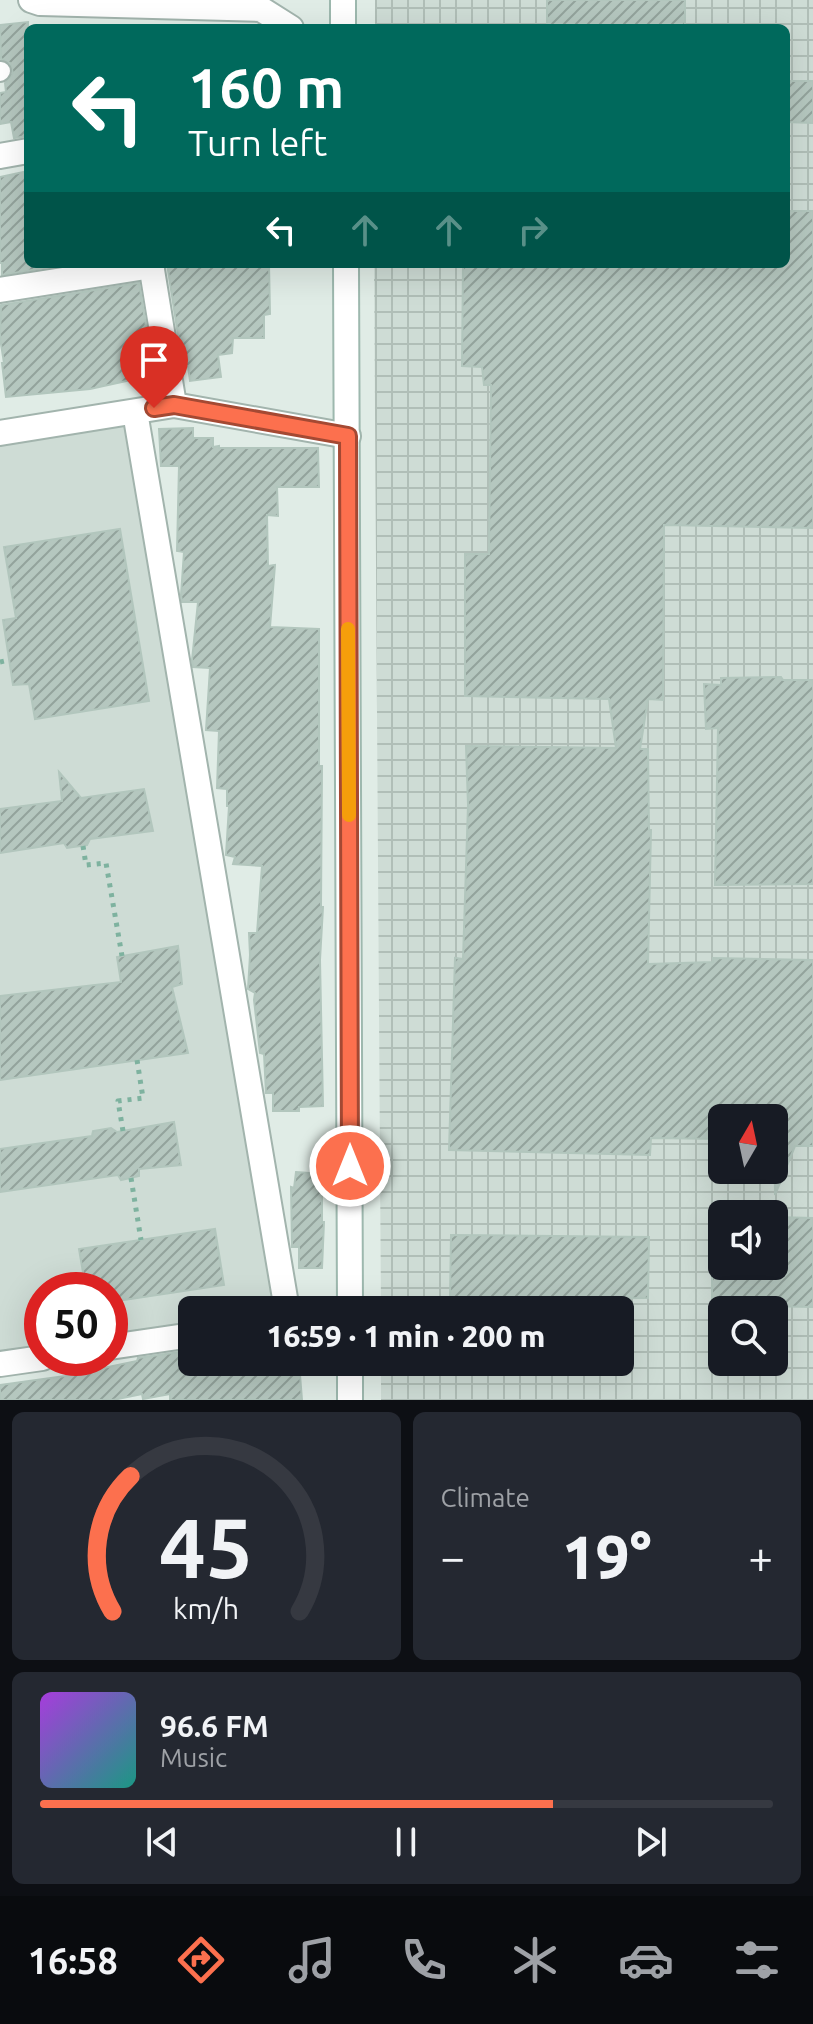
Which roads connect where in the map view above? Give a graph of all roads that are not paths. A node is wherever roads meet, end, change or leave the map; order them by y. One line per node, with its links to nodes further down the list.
1 (31, 0): 3 (street)
2 (343, 0): 4 (street)
3 (285, 24)
4 (343, 24)
5 (24, 152): 6 (street)
6 (0, 156)
7 (134, 268): 10 (street)
8 (152, 268): 11 (street)
9 (346, 268): 14 (street)
10 (0, 290)
11 (174, 405): 12 (street); 14 (street)
12 (135, 412): 13 (street); 15 (street)
13 (0, 433)
14 (348, 436): 16 (street)
15 (285, 1296)
16 (350, 1296)
17 (178, 1337): 18 (street)
18 (128, 1344)
19 (24, 1361): 20 (street)
20 (0, 1364)
21 (350, 1376): 22 (street)
22 (350, 1400)

